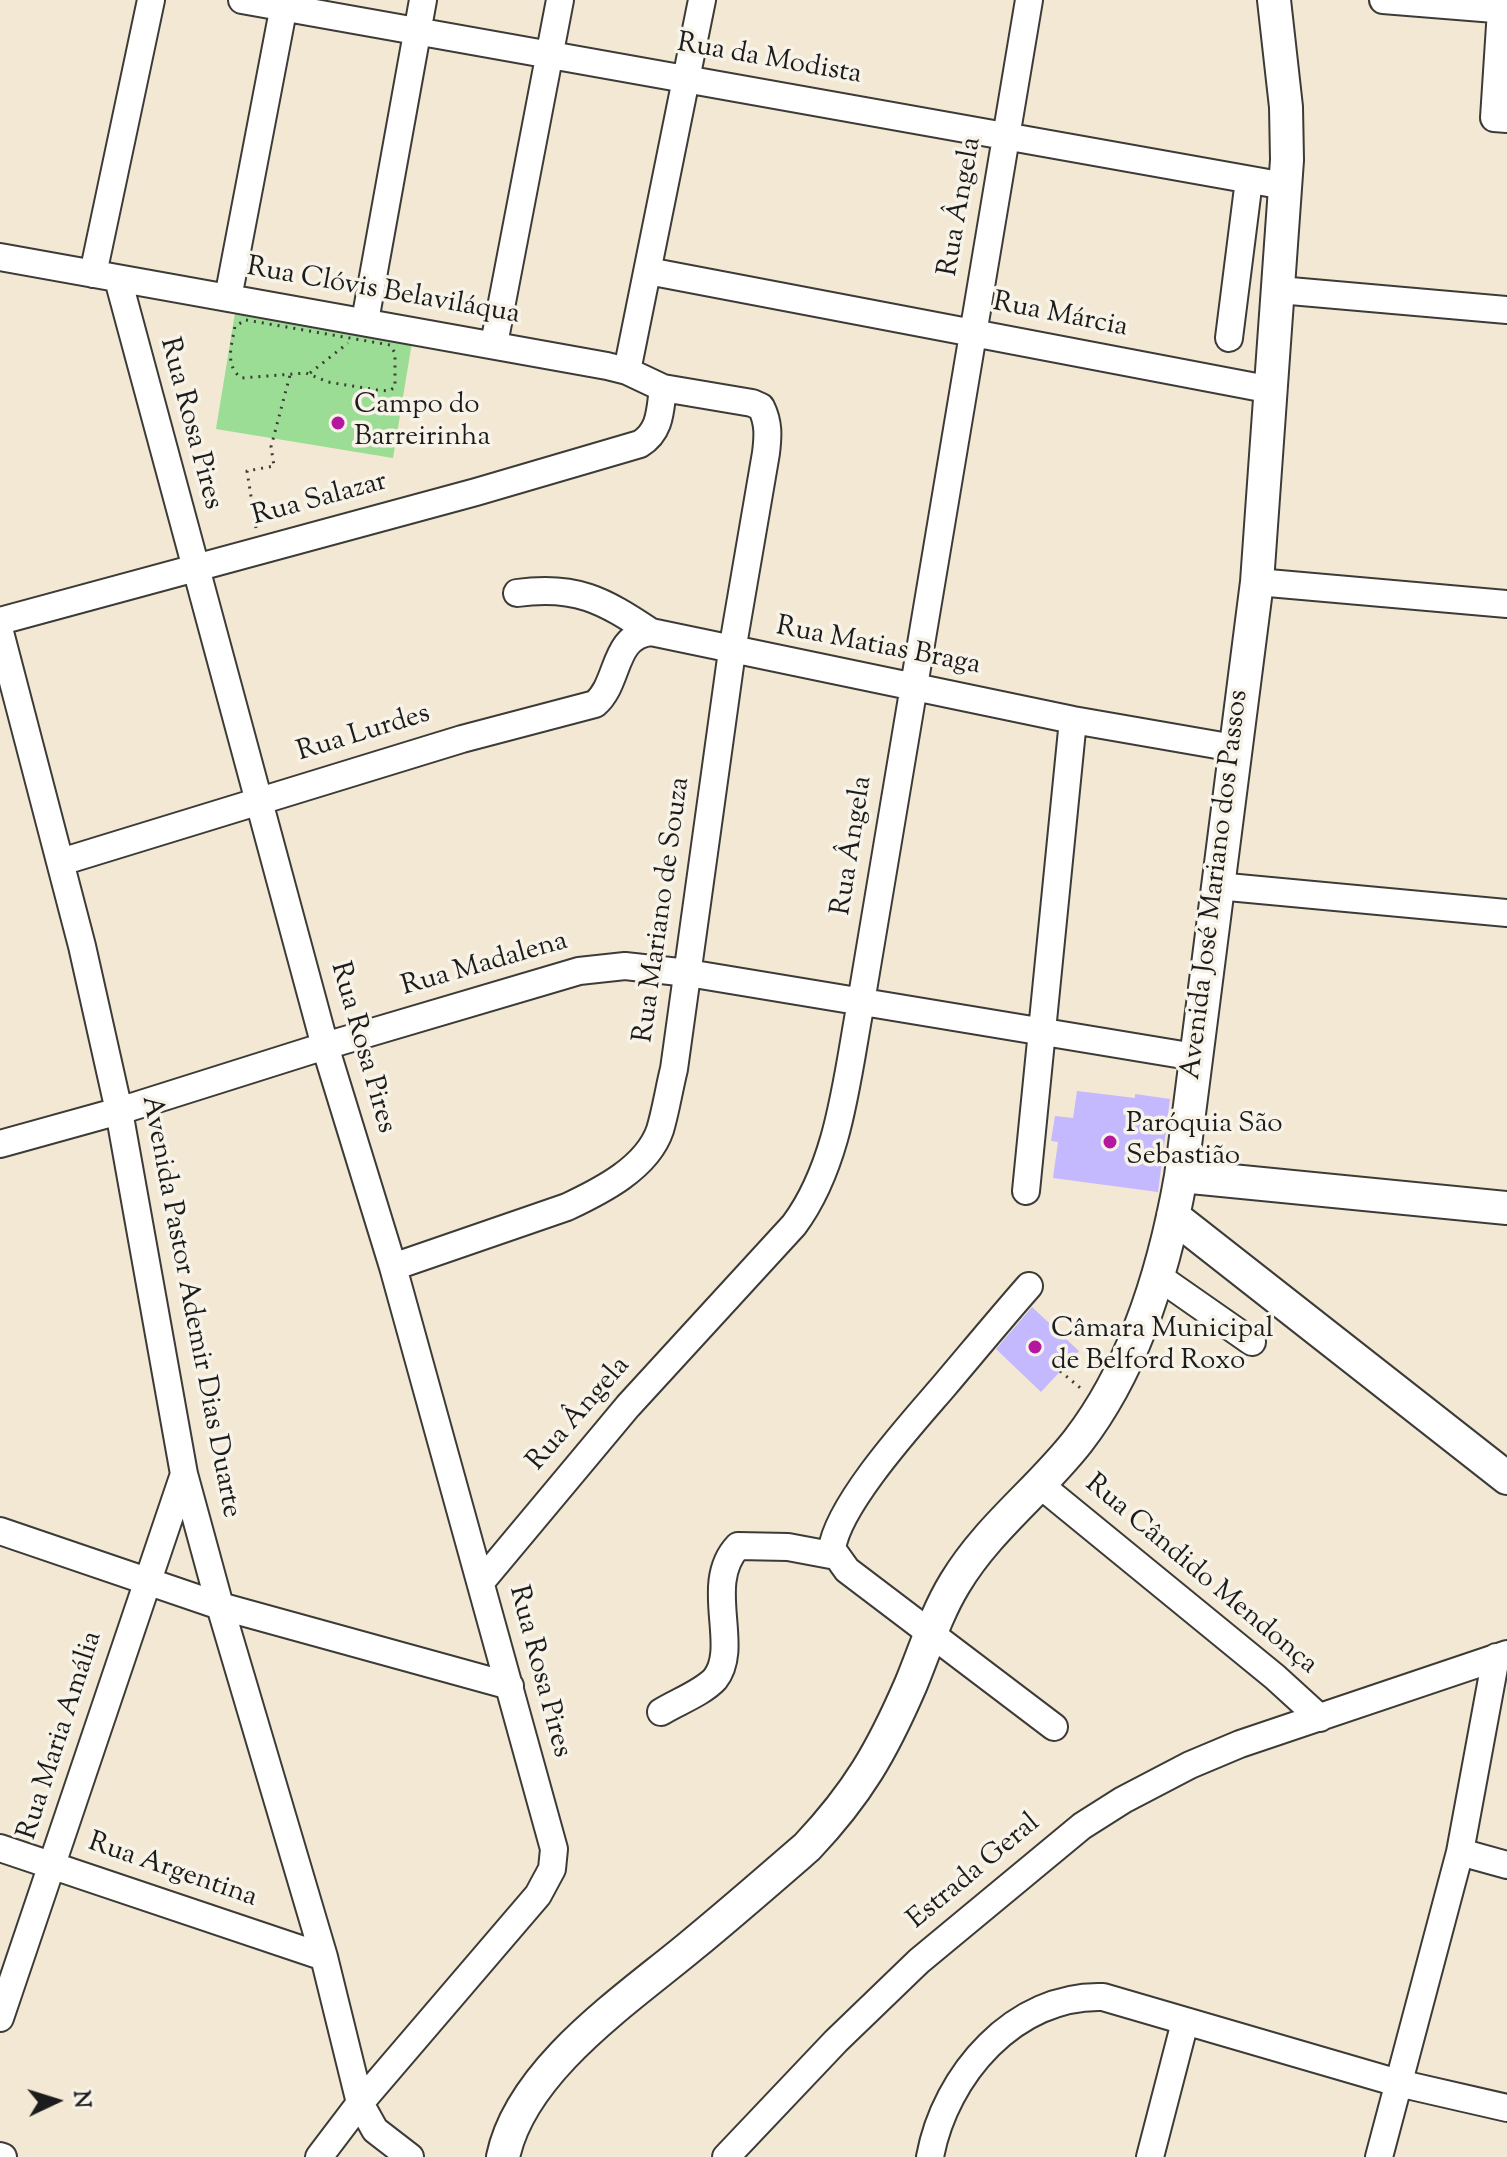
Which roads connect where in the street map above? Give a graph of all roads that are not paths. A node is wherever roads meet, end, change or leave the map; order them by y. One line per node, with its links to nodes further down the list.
1 (151, 0): 20 (street)
2 (242, 0): 9 (street, Rua da Modista)
3 (423, 0): 11 (street)
4 (560, 0): 12 (street)
5 (702, 0): 13 (street)
6 (1029, 0): 15 (street, Rua Ângela)
7 (1274, 0): 17 (main road, Avenida José Mariano dos Passos)
8 (1383, 0): 10 (street)
9 (284, 4): 11 (street, Rua da Modista); 22 (street)
10 (1504, 10): 14 (street)
11 (417, 31): 12 (street, Rua da Modista); 24 (street)
12 (550, 55): 13 (street, Rua da Modista); 27 (street)
13 (687, 79): 15 (street, Rua da Modista); 19 (street)
14 (1507, 119)
15 (1006, 136): 16 (street, Rua da Modista); 25 (street, Rua Ângela)
16 (1249, 180): 17 (street, Rua da Modista); 26 (street)
17 (1285, 186): 21 (main road, Avenida José Mariano dos Passos)
18 (0, 257): 20 (street, Rua Clóvis Belaviláqua)
19 (648, 271): 25 (street, Rua Márcia); 28 (street)
20 (106, 276): 22 (street, Rua Clóvis Belaviláqua); 32 (street, Rua Rosa Pires)
21 (1279, 290): 23 (street); 30 (main road, Avenida José Mariano dos Passos)
22 (228, 298): 24 (street, Rua Clóvis Belaviláqua)
23 (1507, 310)
24 (359, 330): 27 (street, Rua Clóvis Belaviláqua)
25 (973, 333): 30 (street, Rua Márcia); 40 (street, Rua Ângela)
26 (1229, 338)
27 (494, 344): 28 (street, Rua Clóvis Belaviláqua)
28 (627, 371): 29 (street, Rua Clóvis Belaviláqua)
29 (663, 388): 31 (street, Rua Clóvis Belaviláqua); 32 (street, Rua Salazar)
30 (1272, 390): 33 (main road, Avenida José Mariano dos Passos)
31 (752, 403): 39 (street, Rua Mariano de Souza)
32 (194, 568): 36 (street, Rua Salazar); 43 (street, Rua Rosa Pires)
33 (1257, 582): 35 (street); 42 (main road, Avenida José Mariano dos Passos)
34 (517, 593): 38 (street, Rua Matias Braga)
35 (1507, 604)
36 (0, 621)
37 (0, 632): 44 (street, Avenida Pastor Ademir Dias Duarte)
38 (651, 632): 39 (street, Rua Matias Braga); 43 (street, Rua Lurdes)
39 (732, 651): 40 (street, Rua Matias Braga); 47 (street, Rua Mariano de Souza)
40 (913, 688): 41 (street, Rua Matias Braga); 48 (street, Rua Ângela)
41 (1073, 720): 42 (street, Rua Matias Braga); 49 (street)
42 (1234, 748): 45 (main road, Avenida José Mariano dos Passos)
43 (260, 801): 44 (street, Rua Lurdes); 50 (street, Rua Rosa Pires)
44 (61, 862): 52 (street, Avenida Pastor Ademir Dias Duarte)
45 (1217, 886): 46 (street); 51 (main road, Avenida José Mariano dos Passos)
46 (1507, 913)
47 (688, 973): 48 (street, Rua Madalena); 50 (street, Rua Madalena); 58 (street, Rua Mariano de Souza)
48 (861, 1002): 49 (street, Rua Madalena); 68 (street, Rua Ângela)
49 (1041, 1032): 51 (street, Rua Madalena); 55 (street)
50 (325, 1046): 52 (street, Rua Madalena); 58 (street, Rua Rosa Pires)
51 (1195, 1057): 54 (main road, Avenida José Mariano dos Passos)
52 (119, 1111): 53 (street, Rua Madalena); 62 (street, Avenida Pastor Ademir Dias Duarte)
53 (0, 1144)
54 (1181, 1176): 56 (main road); 57 (main road, Avenida José Mariano dos Passos)
55 (1026, 1191)
56 (1507, 1208)
57 (1173, 1216): 59 (main road, Avenida José Mariano dos Passos); 63 (main road)
58 (393, 1267): 68 (street, Rua Rosa Pires)
59 (1156, 1275): 61 (street); 64 (main road, Avenida José Mariano dos Passos)
60 (1029, 1286): 66 (street)
61 (1252, 1342)
62 (184, 1474): 67 (street, Rua Maria Amália); 69 (street, Avenida Pastor Ademir Dias Duarte)
63 (1507, 1478)
64 (1039, 1484): 70 (main road, Avenida José Mariano dos Passos); 74 (street, Rua Cândido Mendonça)
65 (0, 1531): 67 (street)
66 (836, 1556): 70 (street); 73 (street)
67 (146, 1582): 69 (street); 79 (street, Rua Maria Amália)
68 (481, 1582): 72 (street, Rua Rosa Pires)
69 (220, 1606): 72 (street); 80 (street, Avenida Pastor Ademir Dias Duarte)
70 (931, 1635): 75 (street); 88 (main road, Avenida José Mariano dos Passos)
71 (1501, 1655): 74 (street, Estrada Geral); 77 (street)
72 (510, 1686): 84 (street, Rua Rosa Pires)
73 (661, 1712)
74 (1320, 1718): 89 (street, Estrada Geral)
75 (1054, 1727)
76 (0, 1848): 79 (street, Rua Argentina)
77 (1460, 1852): 78 (street); 83 (street)
78 (1507, 1865)
79 (53, 1866): 80 (street, Rua Argentina); 81 (street, Rua Maria Amália)
80 (324, 1957): 84 (street, Avenida Pastor Ademir Dias Duarte)
81 (0, 2018)
82 (1185, 2022): 83 (street); 90 (street); 91 (street)
83 (1398, 2083): 85 (street); 92 (street)
84 (360, 2103): 86 (street, Rua Rosa Pires); 87 (street, Avenida Pastor Ademir Dias Duarte)
85 (1507, 2108)
86 (319, 2157)
87 (410, 2157)
88 (503, 2157)
89 (726, 2157)
90 (930, 2157)
91 (1150, 2157)
92 (1379, 2157)

